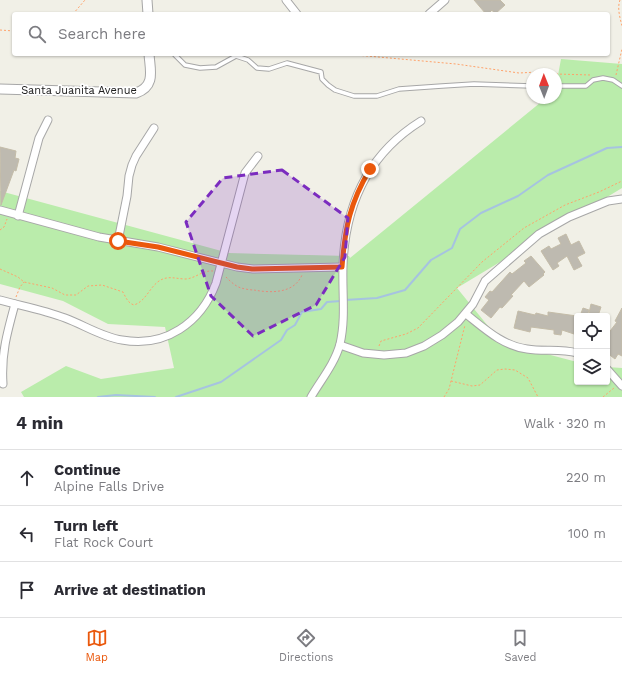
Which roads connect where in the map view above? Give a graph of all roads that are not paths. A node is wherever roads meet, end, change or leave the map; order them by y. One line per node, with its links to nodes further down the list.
1 (147, 0): 4 (street)
2 (286, 0): 5 (street)
3 (445, 0): 6 (street)
4 (148, 12)
5 (295, 12)
6 (431, 12)
7 (149, 56): 14 (street, Santa Juanita Avenue)
8 (176, 56): 9 (lane)
9 (236, 56)
10 (236, 56): 11 (lane)
11 (526, 86)
12 (562, 86): 13 (lane)
13 (622, 86)
14 (0, 89)
15 (48, 120): 21 (street)
16 (421, 121): 24 (street)
17 (154, 128): 22 (street)
18 (258, 156): 23 (street)
19 (622, 199): 27 (street)
20 (0, 210): 21 (street)
21 (18, 216): 22 (street)
22 (118, 241): 23 (street)
23 (220, 267): 24 (street); 26 (street)
24 (342, 267): 28 (street)
25 (0, 300): 26 (street)
26 (15, 304): 32 (street)
27 (466, 314): 28 (street); 29 (street)
28 (340, 345): 33 (street)
29 (574, 352)
30 (610, 372): 31 (street)
31 (620, 380)
32 (3, 384)
33 (311, 397)

